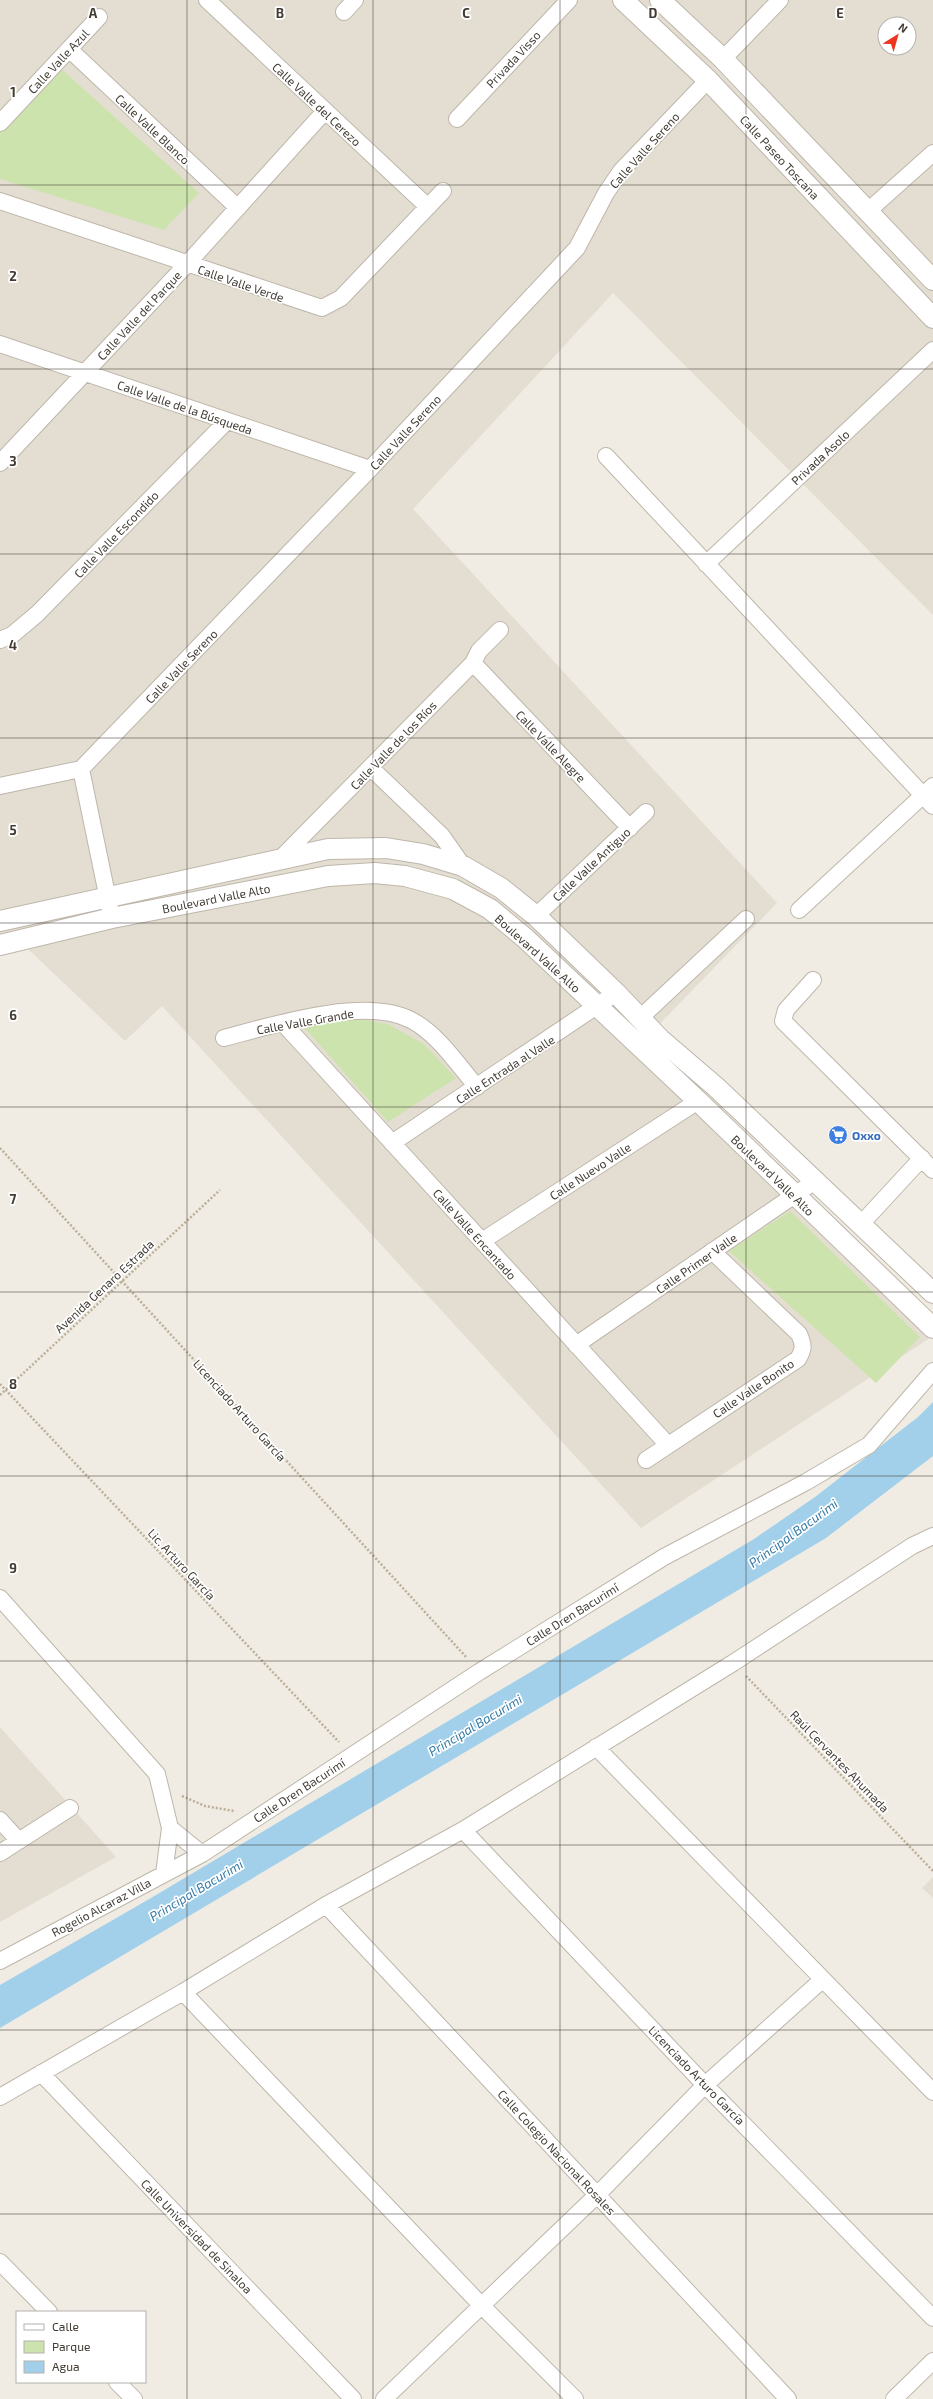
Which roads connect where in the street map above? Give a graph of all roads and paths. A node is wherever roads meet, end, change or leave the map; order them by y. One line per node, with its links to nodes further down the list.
1 (207, 0): 12 (street, Calle Valle del Cerezo)
2 (355, 0): 7 (street)
3 (569, 0): 13 (street, Privada Visso)
4 (623, 0): 11 (street, Calle Paseo Toscana)
5 (660, 0): 10 (street)
6 (780, 0): 10 (street)
7 (344, 12)
8 (99, 17): 9 (street, Calle Valle Azul)
9 (69, 50): 14 (street, Calle Valle Azul); 19 (street, Calle Valle Blanco)
10 (723, 59): 20 (street)
11 (708, 80): 23 (street, Calle Paseo Toscana); 30 (street, Calle Valle Sereno)
12 (325, 111): 18 (street, Calle Valle del Cerezo); 19 (street, Calle Valle del Parque)
13 (457, 119)
14 (0, 123)
15 (933, 153): 20 (street)
16 (443, 191): 18 (street, Calle Valle Verde)
17 (0, 201): 21 (street, Calle Valle Verde)
18 (428, 207): 21 (street, Calle Valle Verde)
19 (238, 208): 21 (street, Calle Valle del Parque)
20 (868, 211): 22 (street)
21 (187, 264): 26 (street, Calle Valle del Parque)
22 (933, 280)
23 (933, 318)
24 (0, 344): 26 (street, Calle Valle de la Búsqueda)
25 (933, 350): 31 (street, Privada Asolo)
26 (85, 373): 27 (street, Calle Valle de la Búsqueda); 29 (street, Calle Valle del Parque)
27 (227, 421): 30 (street, Calle Valle de la Búsqueda); 33 (street, Calle Valle Escondido)
28 (606, 456): 31 (street)
29 (0, 463)
30 (370, 469): 36 (street, Calle Valle Sereno)
31 (706, 564): 38 (street)
32 (500, 630): 34 (street, Calle Valle de los Ríos)
33 (0, 640)
34 (473, 664): 35 (street, Calle Valle de los Ríos); 40 (street, Calle Valle Alegre)
35 (371, 768): 41 (street, Calle Valle de los Ríos); 42 (street)
36 (82, 769): 37 (street); 43 (street)
37 (0, 786)
38 (930, 796): 44 (street)
39 (646, 812): 40 (street, Calle Valle Antiguo)
40 (630, 828): 45 (street, Calle Valle Antiguo)
41 (281, 858): 42 (street, Boulevard Valle Alto); 43 (street, Boulevard Valle Alto)
42 (463, 866): 45 (street, Boulevard Valle Alto)
43 (107, 896): 46 (street); 48 (street, Boulevard Valle Alto)
44 (799, 910)
45 (536, 916): 51 (street, Boulevard Valle Alto)
46 (112, 918): 49 (street, Boulevard Valle Alto); 52 (street, Boulevard Valle Alto)
47 (746, 919): 53 (street)
48 (0, 921)
49 (0, 945)
50 (813, 980): 60 (street)
51 (616, 993): 52 (street, Calle Entrada al Valle); 53 (street, Boulevard Valle Alto)
52 (597, 1008): 56 (street, Calle Entrada al Valle); 57 (street, Boulevard Valle Alto)
53 (640, 1018): 62 (street, Boulevard Valle Alto)
54 (283, 1023): 55 (street, Calle Valle Grande); 56 (street, Calle Valle Grande); 58 (street, Calle Valle Encantado)
55 (224, 1038)
56 (477, 1086): 58 (street, Calle Entrada al Valle)
57 (698, 1101): 64 (street, Boulevard Valle Alto); 66 (street, Calle Nuevo Valle)
58 (392, 1143): 66 (street, Calle Valle Encantado)
59 (0, 1148): 68 (path, Licenciado Arturo García)
60 (922, 1158): 61 (street); 65 (street)
61 (933, 1170)
62 (815, 1181): 64 (street, Calle Primer Valle); 65 (street, Boulevard Valle Alto)
63 (220, 1190): 68 (path, Avenida Genaro Estrada)
64 (794, 1195): 67 (street, Calle Primer Valle); 70 (street, Boulevard Valle Alto)
65 (861, 1224): 69 (street, Boulevard Valle Alto)
66 (482, 1241): 71 (street, Calle Valle Encantado)
67 (712, 1252): 71 (street, Calle Primer Valle); 76 (street, Calle Valle Bonito)
68 (122, 1281): 74 (path, Avenida Genaro Estrada); 81 (path, Licenciado Arturo García)
69 (933, 1293)
70 (933, 1328)
71 (576, 1345): 76 (street, Calle Valle Encantado)
72 (933, 1371): 81 (street, Calle Dren Bacurimí)
73 (0, 1384): 74 (path, Lic. Arturo García)
74 (5, 1389): 75 (path, Avenida Genaro Estrada); 83 (path, Lic. Arturo García)
75 (0, 1395)
76 (668, 1445): 77 (street, Calle Valle Bonito)
77 (646, 1460)
78 (933, 1536): 80 (street)
79 (0, 1598): 84 (street)
80 (734, 1663): 82 (street); 93 (path, Raúl Cervantes Ahumada)
81 (479, 1672): 83 (street, Calle Dren Bacurimí)
82 (596, 1747): 89 (street); 97 (street)
83 (352, 1756): 86 (street, Calle Dren Bacurimí)
84 (157, 1774): 86 (path); 88 (street)
85 (70, 1808): 90 (street)
86 (261, 1815): 92 (street, Calle Dren Bacurimí)
87 (0, 1820): 90 (street)
88 (170, 1828): 92 (street); 94 (street)
89 (464, 1830): 95 (street); 100 (street, Licenciado Arturo García)
90 (19, 1841): 91 (street)
91 (0, 1853)
92 (202, 1854): 94 (street, Rogelio Alcaraz Villa)
93 (933, 1871)
94 (164, 1874): 96 (street, Rogelio Alcaraz Villa)
95 (326, 1905): 98 (street); 103 (street, Calle Colegio Nacional Rosales)
96 (0, 1960)
97 (822, 1980): 100 (street); 101 (street)
98 (183, 1992): 99 (street); 105 (street)
99 (41, 2073): 102 (street); 111 (street, Calle Universidad de Sinaloa)
100 (706, 2085): 103 (street); 107 (street, Licenciado Arturo García)
101 (933, 2092)
102 (0, 2097)
103 (597, 2195): 105 (street); 114 (street, Calle Colegio Nacional Rosales)
104 (0, 2262): 106 (street)
105 (481, 2306): 112 (street); 113 (street)
106 (48, 2311)
107 (933, 2318)
108 (933, 2361): 115 (street)
109 (118, 2383): 110 (street)
110 (134, 2399)
111 (353, 2399)
112 (384, 2399)
113 (575, 2399)
114 (788, 2399)
115 (894, 2399)

